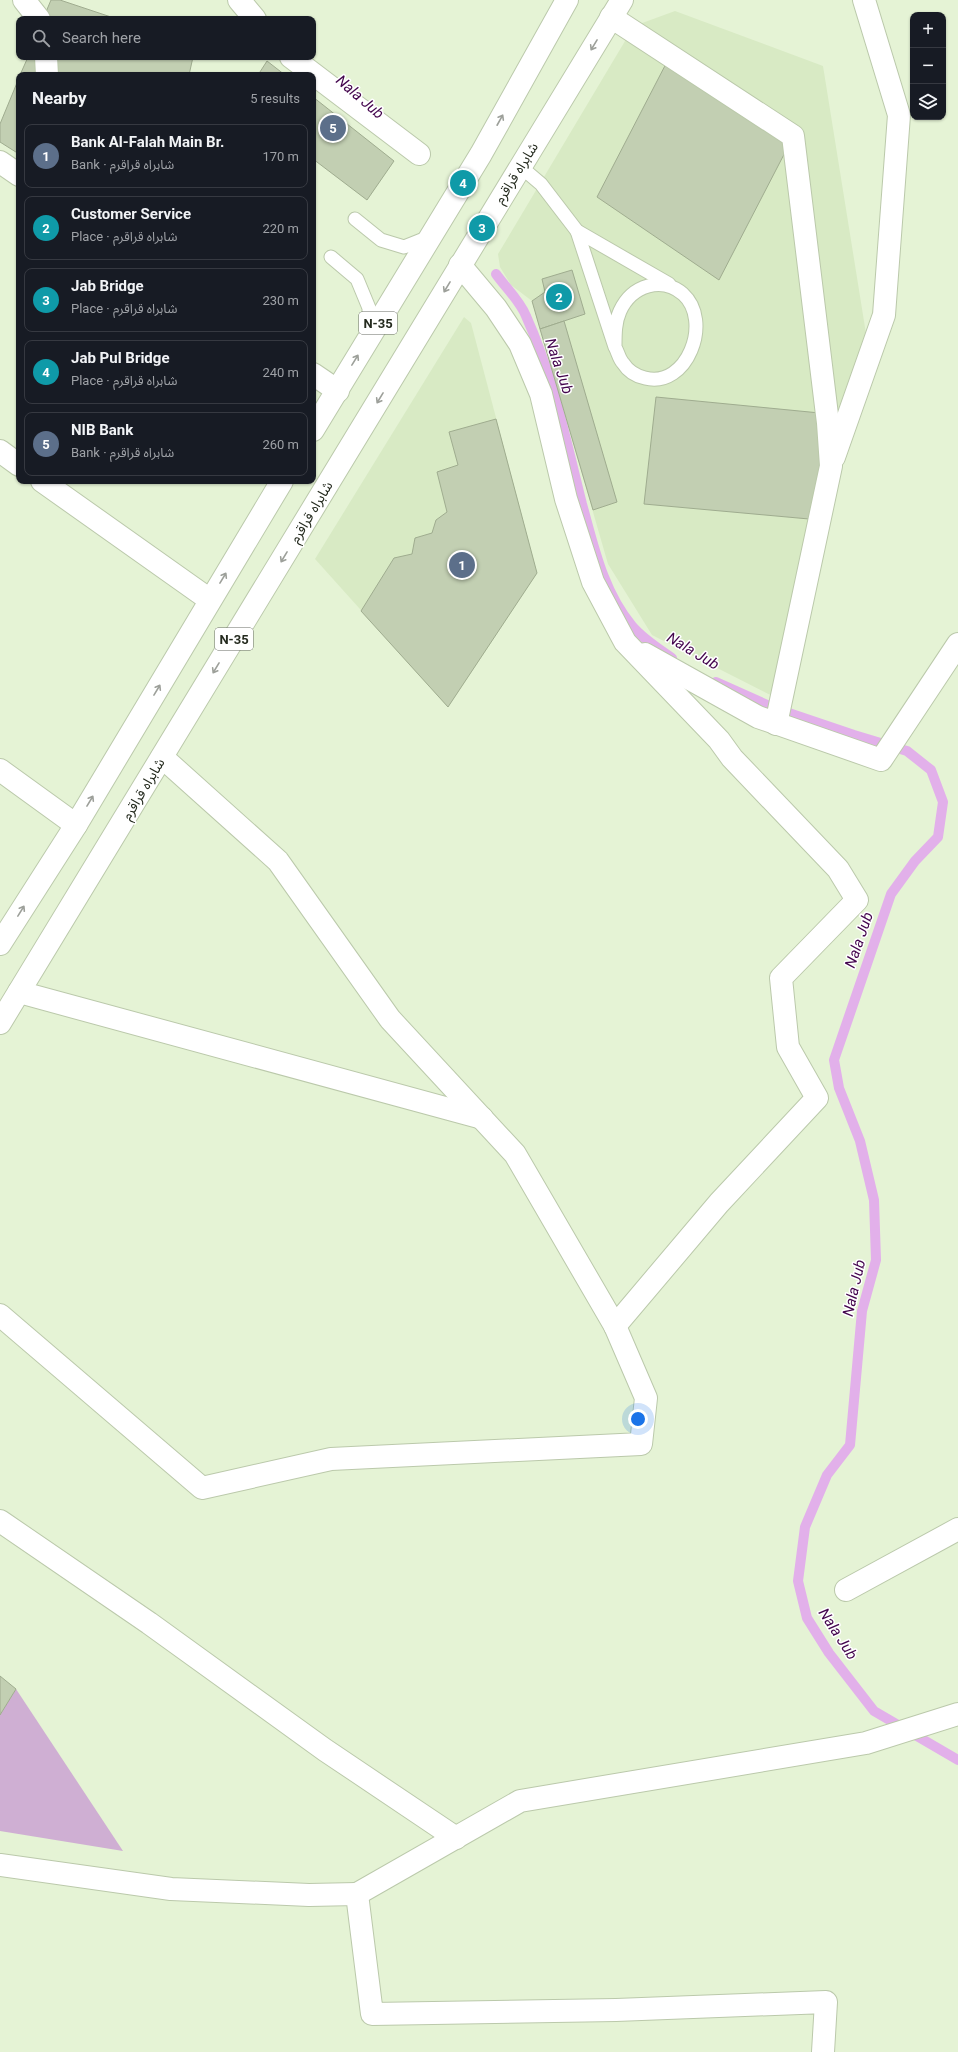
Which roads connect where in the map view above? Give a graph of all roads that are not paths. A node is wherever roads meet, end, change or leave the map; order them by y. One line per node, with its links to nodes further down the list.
1 (24, 0): 6 (main road)
2 (238, 0): 7 (main road)
3 (864, 0): 30 (main road)
4 (565, 1): 19 (main road, N-35, one-way to 4)
5 (616, 9): 15 (main road, شاہراہ قراقرم / N-35, one-way to 15); 30 (main road)
6 (37, 16)
7 (252, 16)
8 (46, 60): 10 (main road)
9 (295, 60): 11 (main road)
10 (47, 72)
11 (311, 72)
12 (316, 76): 13 (main road)
13 (418, 154)
14 (0, 162): 16 (main road)
15 (521, 167): 18 (lane); 21 (main road, شاہراہ قراقرم / N-35)
16 (16, 173)
17 (355, 219): 19 (lane)
18 (577, 231): 22 (lane); 24 (lane)
19 (430, 237): 23 (main road, N-35)
20 (330, 257): 23 (lane)
21 (464, 259): 34 (main road); 37 (main road, شاہراہ قراقرم / N-35, one-way to 37)
22 (674, 287): 24 (lane); 24 (lane)
23 (369, 337): 26 (main road, N-35, one-way to 23)
24 (615, 346)
25 (316, 376): 26 (main road)
26 (338, 391): 27 (main road, N-35)
27 (316, 425)
28 (0, 451): 29 (main road)
29 (16, 463)
30 (831, 466): 36 (main road)
31 (46, 484): 33 (main road)
32 (280, 484): 33 (main road, N-35, one-way to 32)
33 (210, 600): 39 (main road, N-35, one-way to 33)
34 (625, 642): 36 (main road); 45 (main road)
35 (958, 644): 36 (main road)
36 (776, 724)
37 (162, 758): 41 (main road, شاہراہ قراقرم / N-35); 43 (main road)
38 (0, 770): 39 (main road)
39 (76, 824): 40 (main road, N-35, one-way to 39)
40 (0, 944)
41 (19, 992): 42 (main road, شاہراہ قراقرم / N-35); 43 (main road)
42 (0, 1023)
43 (482, 1118): 45 (main road)
44 (0, 1315): 45 (main road)
45 (615, 1326)
46 (0, 1521): 50 (main road)
47 (958, 1528): 48 (main road)
48 (846, 1590)
49 (958, 1714): 50 (main road)
50 (456, 1838): 52 (main road)
51 (0, 1866): 52 (main road)
52 (357, 1894): 53 (main road)
53 (823, 2052)

